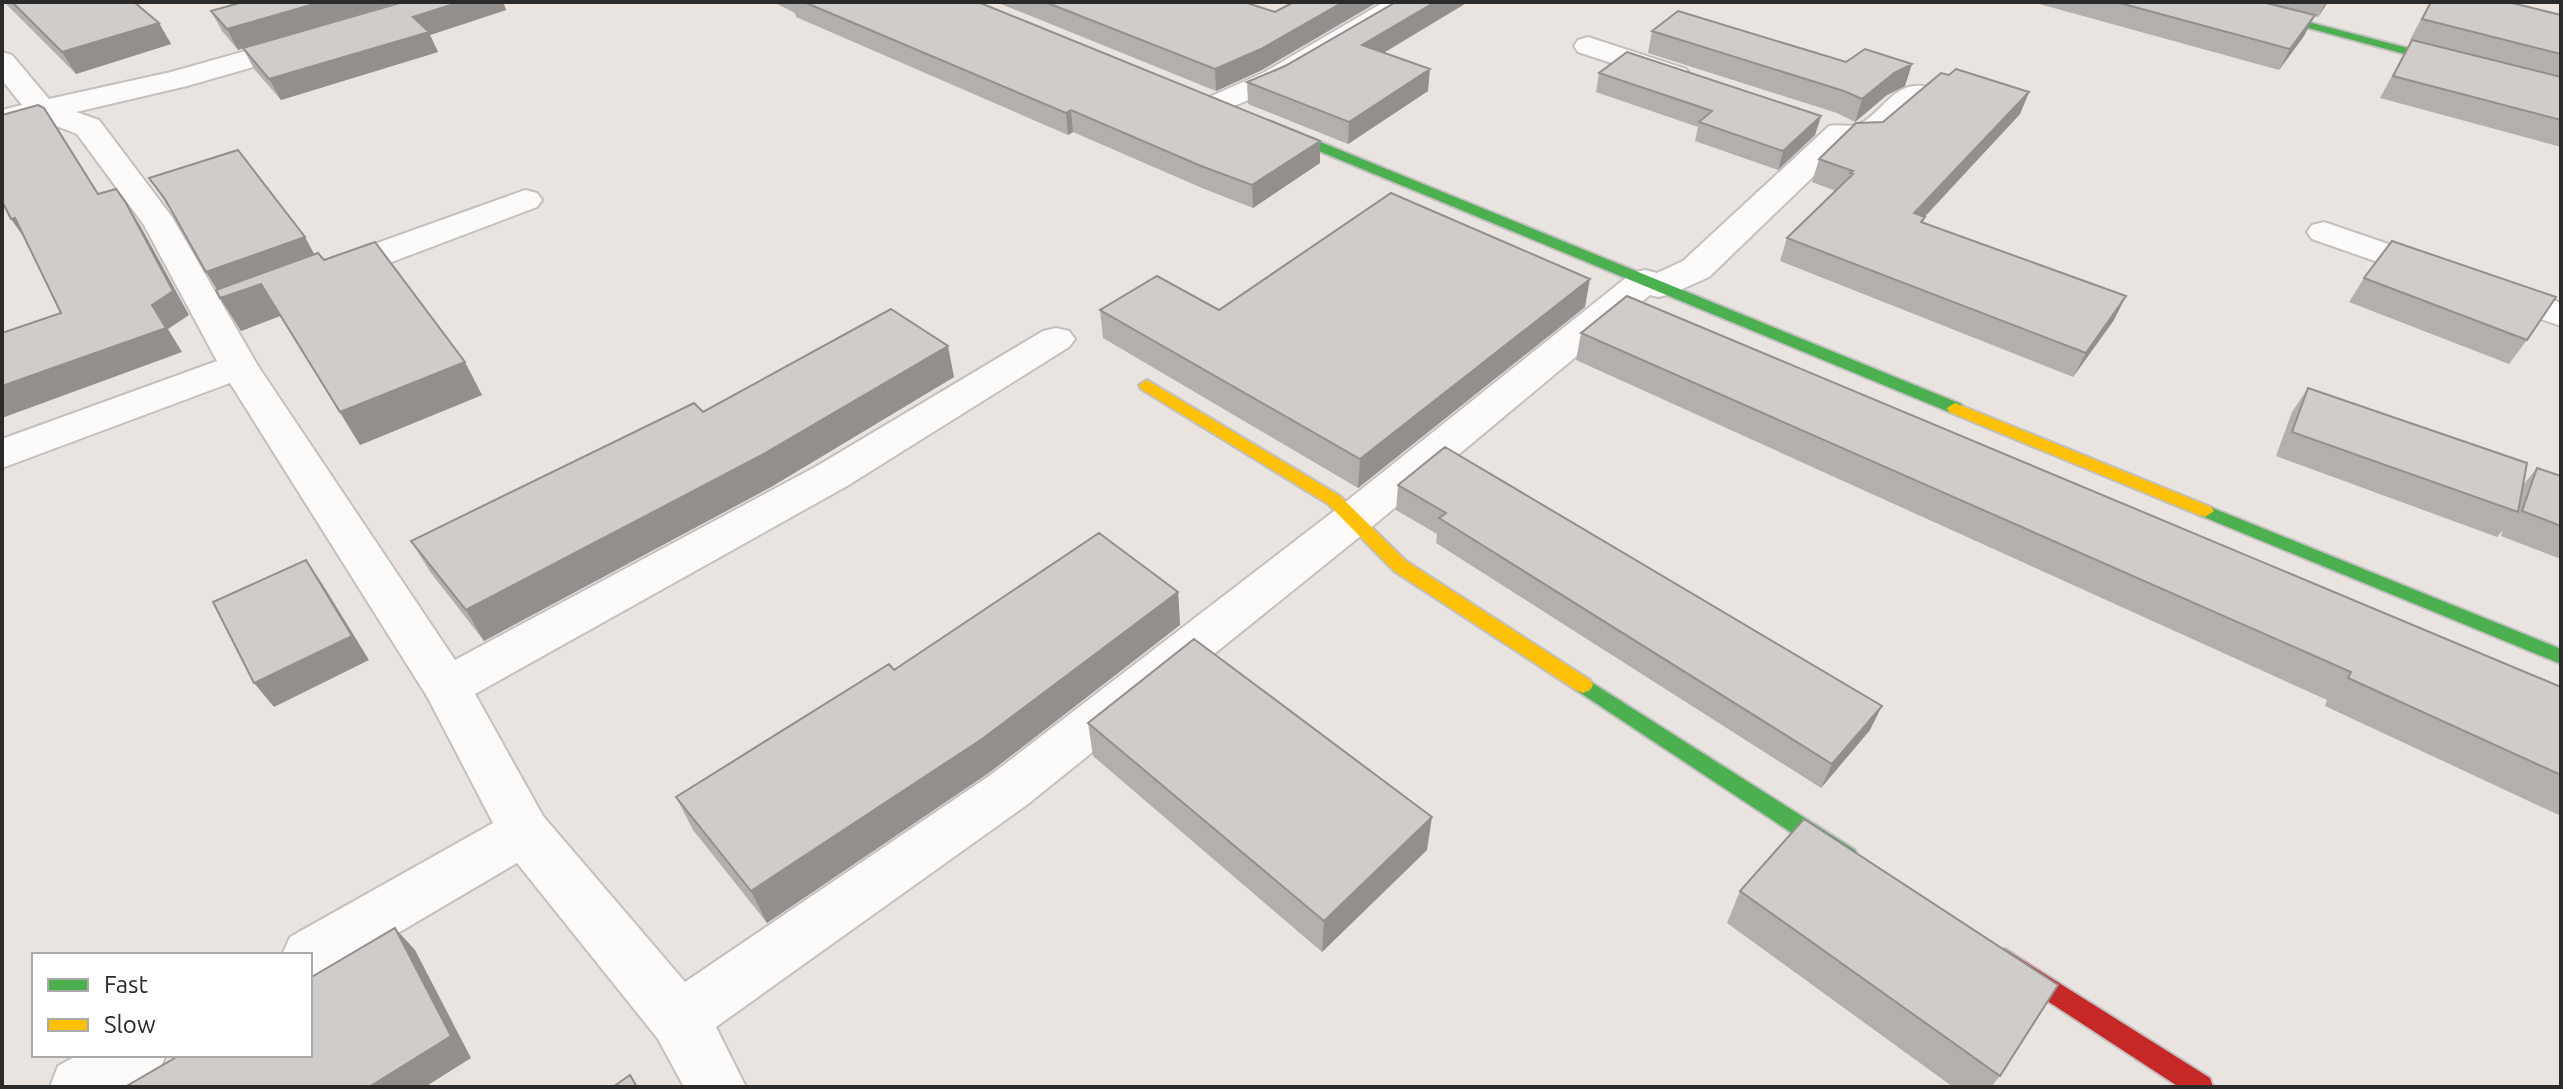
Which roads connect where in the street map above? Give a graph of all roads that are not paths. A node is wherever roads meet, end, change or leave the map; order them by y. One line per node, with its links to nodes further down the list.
1 (1404, 2): 9 (street)
2 (2218, 2): 7 (street)
3 (326, 37): 10 (street)
4 (1588, 46): 6 (street)
5 (2, 61): 10 (street)
6 (1707, 85)
7 (2561, 92)
8 (1916, 93): 12 (street)
9 (1211, 101): 16 (street)
10 (22, 114): 19 (street)
11 (1810, 118): 12 (street)
12 (1840, 133): 16 (street)
13 (525, 200): 15 (street)
14 (2324, 232): 17 (street)
15 (301, 283)
16 (1652, 283): 22 (street); 23 (street)
17 (2561, 315)
18 (1056, 339): 24 (street)
19 (239, 366): 21 (street); 24 (street)
20 (1147, 385): 22 (street)
21 (2, 454)
22 (1353, 519): 26 (street); 29 (street)
23 (2561, 657)
24 (447, 687): 25 (street)
25 (524, 832): 28 (street); 29 (street)
26 (1867, 870)
27 (1988, 948): 33 (street)
28 (312, 954)
29 (679, 1019): 32 (street)
30 (132, 1057): 31 (street)
31 (80, 1087)
32 (716, 1087)
33 (2201, 1087)

